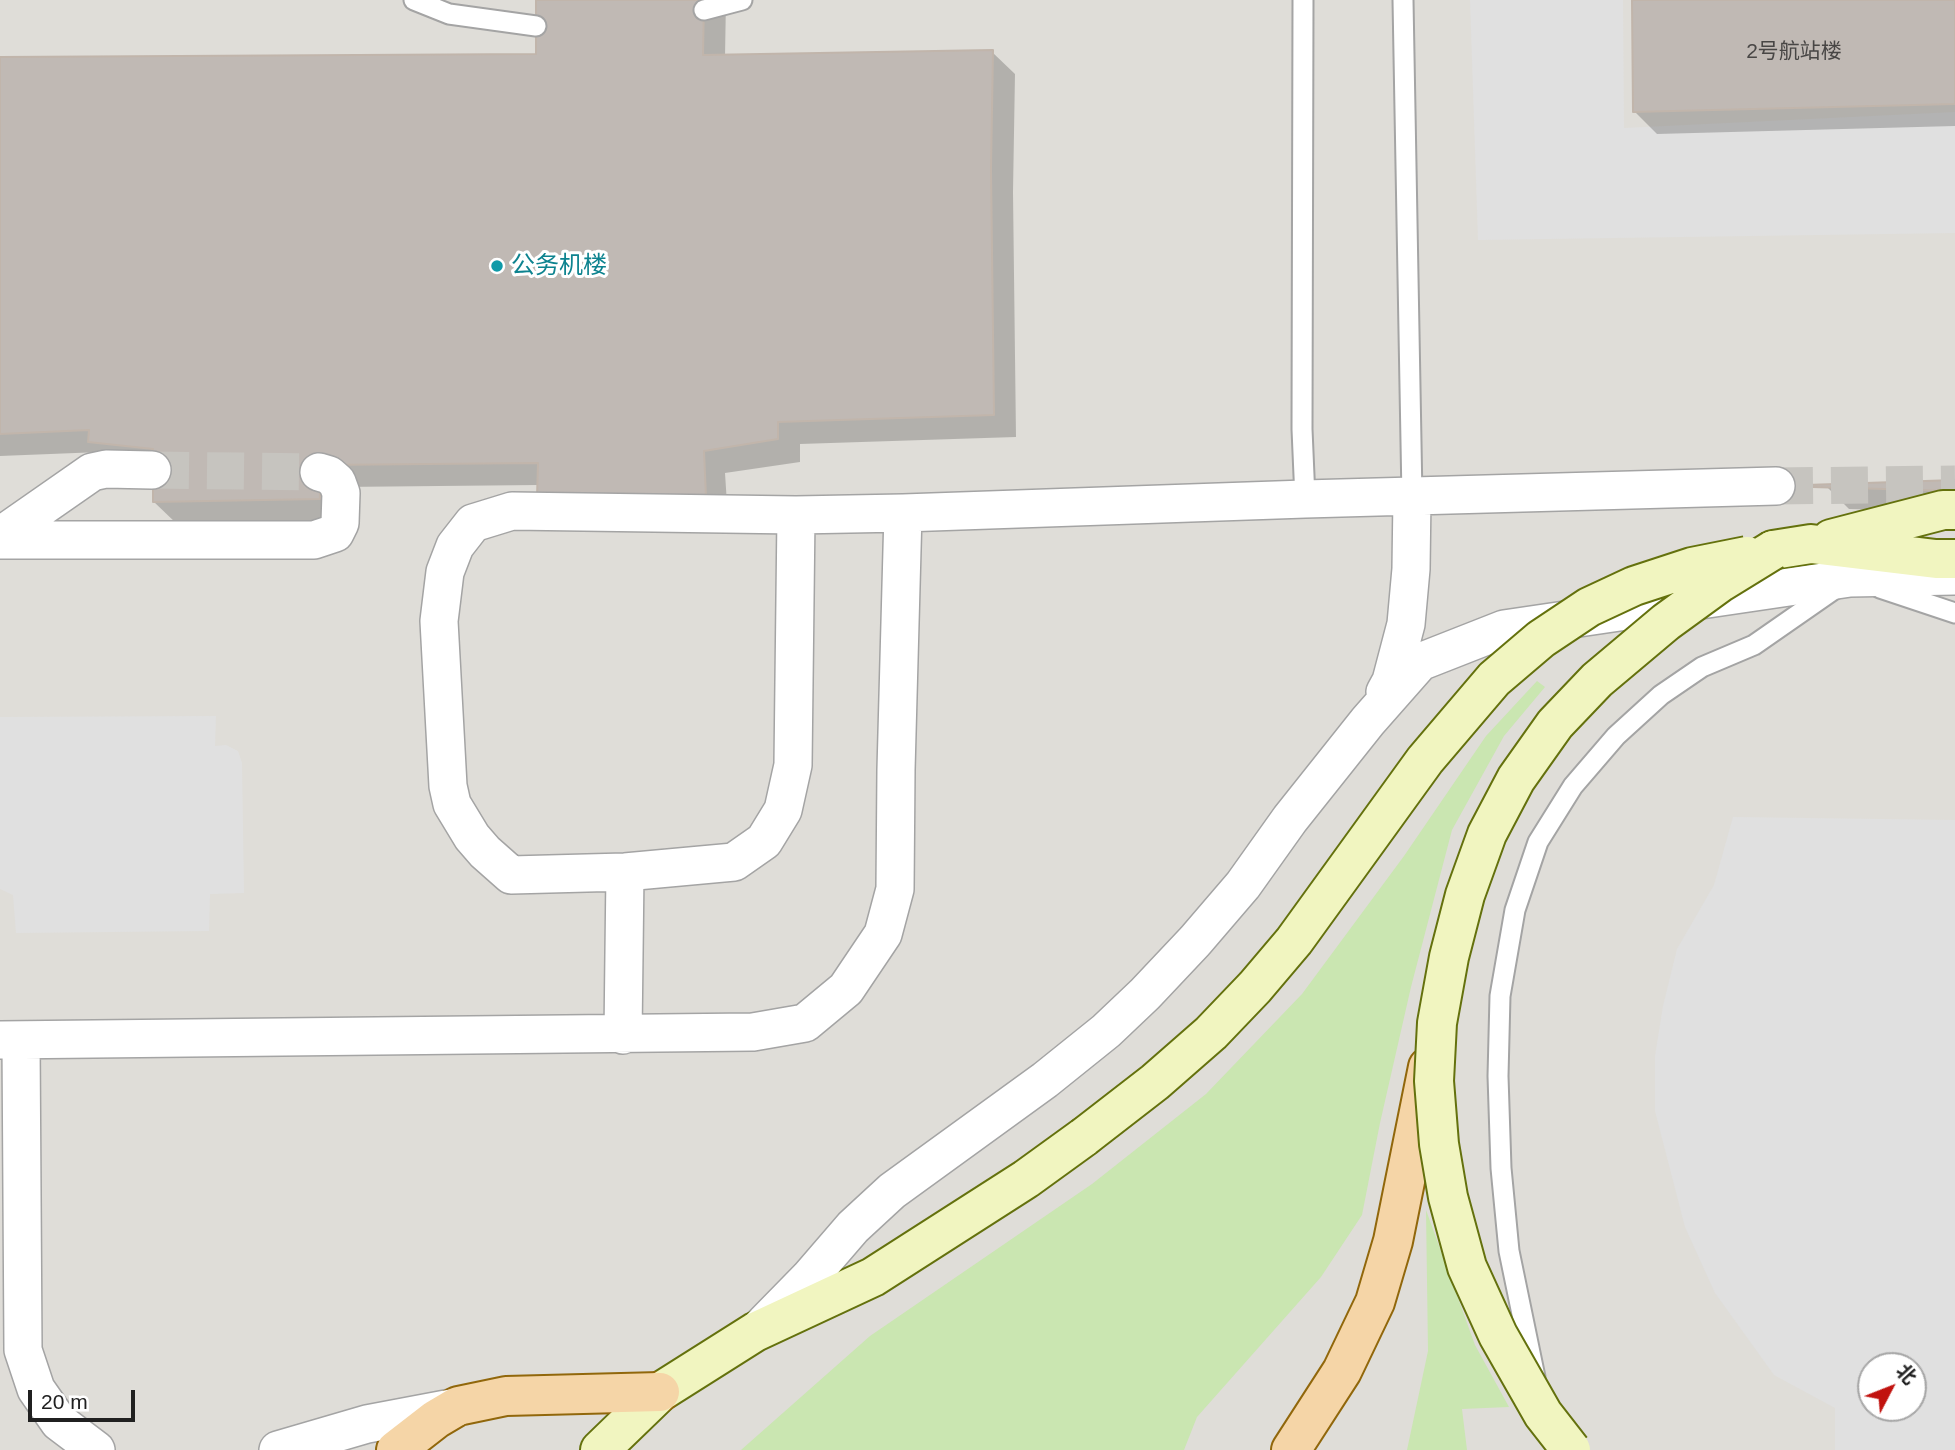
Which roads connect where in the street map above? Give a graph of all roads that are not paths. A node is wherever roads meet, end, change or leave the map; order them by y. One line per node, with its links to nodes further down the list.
1 (414, 0): 6 (lane)
2 (742, 0): 5 (lane)
3 (1303, 0): 11 (lane)
4 (1403, 0): 10 (lane)
5 (704, 10)
6 (536, 26)
7 (152, 470): 15 (street)
8 (319, 472): 15 (street)
9 (1776, 486): 10 (street)
10 (1412, 497): 11 (street); 22 (street)
11 (1305, 499): 13 (street)
12 (1955, 510): 16 (main road)
13 (904, 513): 14 (street); 25 (street)
14 (796, 515): 23 (street); 23 (street)
15 (0, 538)
16 (1811, 544): 17 (main road); 18 (main road)
17 (1773, 550): 24 (main road, bridge); 27 (main road, bridge)
18 (1955, 559)
19 (1955, 576): 20 (street)
20 (1850, 578): 21 (lane); 22 (street); 30 (lane)
21 (1955, 613)
22 (1368, 721): 27 (street)
23 (625, 872): 25 (street)
24 (1437, 1023): 30 (main road, bridge); 35 (main road, bridge)
25 (623, 1035): 26 (street)
26 (10, 1040): 31 (street)
27 (755, 1332): 28 (main road)
28 (660, 1392): 29 (main road); 34 (main road)
29 (458, 1406): 32 (street); 33 (main road)
30 (1543, 1414): 36 (main road, bridge)
31 (96, 1450)
32 (278, 1450)
33 (396, 1450)
34 (600, 1450)
35 (1292, 1450)
36 (1571, 1450)

